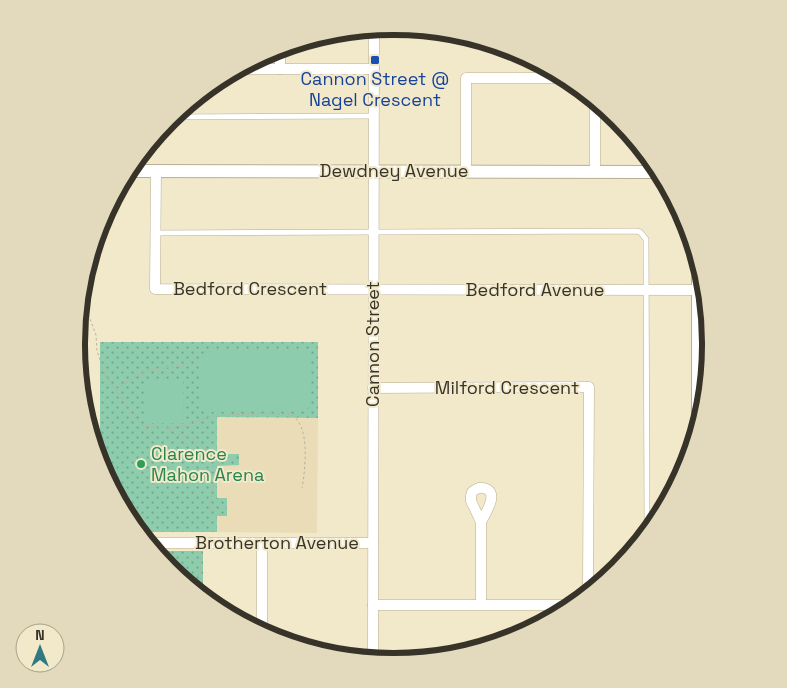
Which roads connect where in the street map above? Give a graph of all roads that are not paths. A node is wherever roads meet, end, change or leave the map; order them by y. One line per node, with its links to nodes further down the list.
1 (374, 36): 5 (street, Cannon Street)
2 (280, 57): 4 (street)
3 (253, 69): 4 (street)
4 (280, 69): 5 (street)
5 (374, 70): 8 (street, Cannon Street)
6 (551, 78): 13 (street)
7 (595, 110): 14 (street)
8 (373, 116): 9 (lane); 12 (street, Cannon Street)
9 (185, 117)
10 (138, 171): 11 (street, Dewdney Avenue)
11 (156, 171): 12 (street, Dewdney Avenue); 17 (street, Bedford Crescent)
12 (373, 171): 13 (street, Dewdney Avenue); 16 (street, Cannon Street)
13 (466, 171): 14 (street, Dewdney Avenue)
14 (595, 172): 15 (street, Dewdney Avenue)
15 (650, 172)
16 (373, 232): 17 (lane); 18 (street, Cannon Street); 19 (lane)
17 (155, 233): 18 (street, Bedford Crescent)
18 (373, 289): 19 (street, Bedford Avenue); 21 (street, Cannon Street)
19 (647, 290): 20 (street, Bedford Avenue); 23 (lane)
20 (698, 290): 22 (street)
21 (373, 388): 27 (street, Cannon Street); 28 (street, Milford Crescent)
22 (698, 397)
23 (647, 520)
24 (481, 522): 29 (street)
25 (157, 543): 26 (street, Brotherton Avenue)
26 (262, 543): 27 (street, Brotherton Avenue); 32 (street)
27 (373, 543): 30 (street, Cannon Street)
28 (588, 584)
29 (481, 604): 30 (street); 31 (street)
30 (373, 605): 33 (street, Cannon Street)
31 (559, 605)
32 (262, 623)
33 (373, 652)

